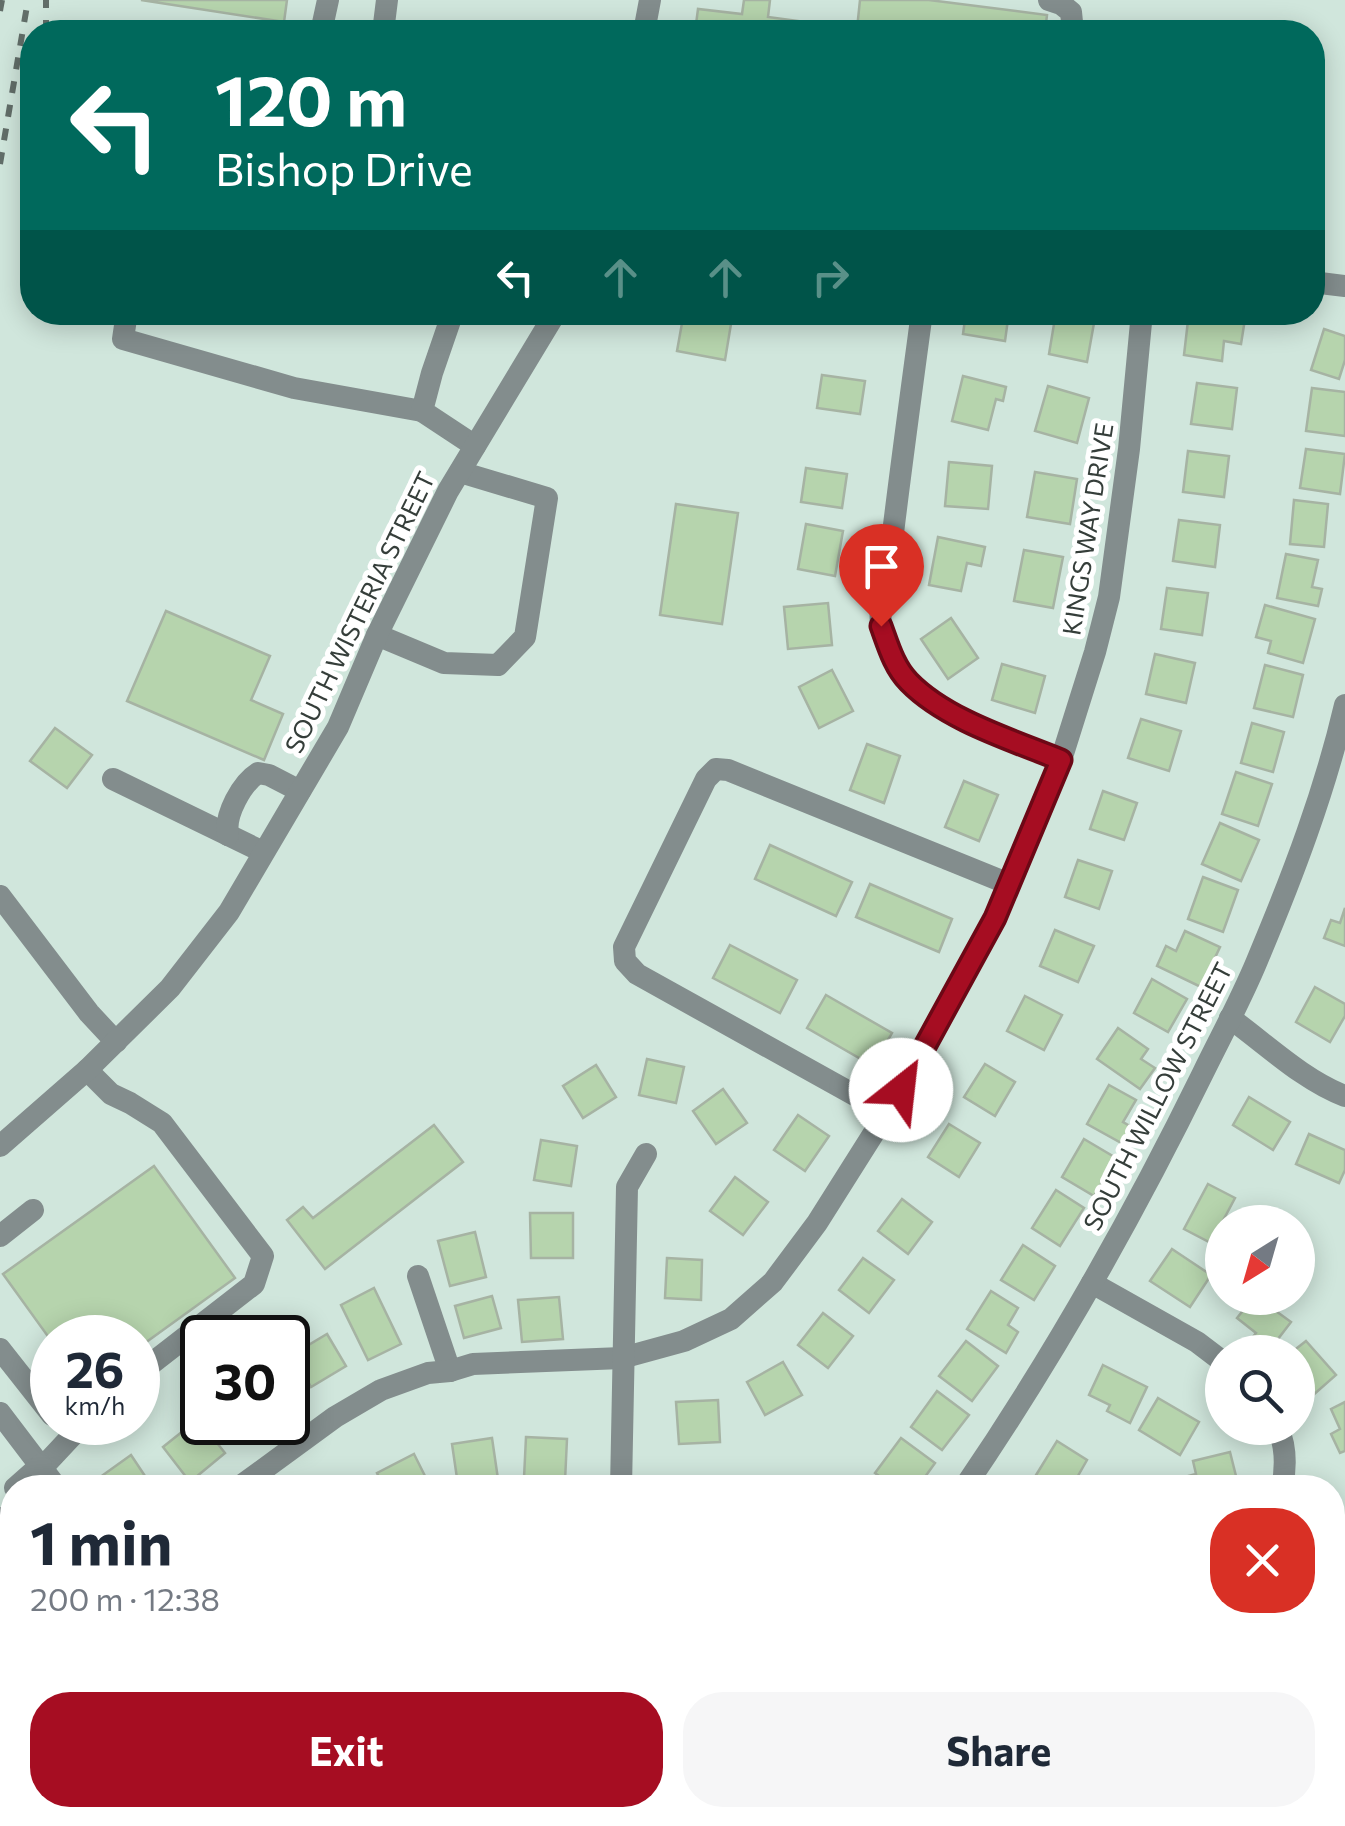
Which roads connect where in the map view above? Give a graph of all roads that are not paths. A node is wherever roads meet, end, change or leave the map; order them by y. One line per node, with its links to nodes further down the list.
1 (1049, 0): 2 (street)
2 (1071, 20)
3 (125, 325): 8 (street)
4 (448, 325): 8 (street)
5 (548, 325): 9 (street, SOUTH WISTERIA STREET)
6 (920, 325): 13 (street)
7 (1141, 325): 13 (street, KINGS WAY DRIVE)
8 (422, 411): 9 (street)
9 (476, 446): 10 (street, SOUTH WISTERIA STREET)
10 (460, 472): 11 (street, SOUTH WISTERIA STREET); 11 (street)
11 (377, 636): 15 (street, SOUTH WISTERIA STREET)
12 (1345, 705): 20 (street, SOUTH WILLOW STREET)
13 (1061, 760): 18 (street, KINGS WAY DRIVE)
14 (113, 780): 16 (street)
15 (300, 791): 16 (street); 17 (street, SOUTH WISTERIA STREET)
16 (228, 835): 17 (street)
17 (264, 852): 21 (street, SOUTH WISTERIA STREET)
18 (1009, 884): 24 (street, KINGS WAY DRIVE); 24 (street)
19 (0, 896): 21 (street)
20 (1230, 1018): 23 (street); 30 (street, SOUTH WILLOW STREET)
21 (116, 1042): 22 (street, SOUTH WISTERIA STREET)
22 (87, 1070): 25 (street, SOUTH WISTERIA STREET); 33 (street)
23 (1345, 1096)
24 (887, 1113): 34 (street, KINGS WAY DRIVE)
25 (0, 1146)
26 (646, 1154): 34 (street)
27 (33, 1210): 28 (street)
28 (0, 1236)
29 (418, 1276): 35 (street)
30 (1092, 1283): 31 (street); 45 (street, SOUTH WILLOW STREET)
31 (1205, 1348)
32 (0, 1349): 36 (street)
33 (160, 1357)
34 (622, 1358): 35 (street, KINGS WAY DRIVE); 44 (street)
35 (450, 1371): 43 (street, KINGS WAY DRIVE)
36 (30, 1387)
37 (0, 1413): 40 (street)
38 (58, 1445): 40 (street)
39 (1283, 1445): 46 (street)
40 (42, 1467): 41 (street); 42 (street)
41 (32, 1475)
42 (48, 1475)
43 (256, 1475)
44 (620, 1475)
45 (973, 1475)
46 (1284, 1475)

